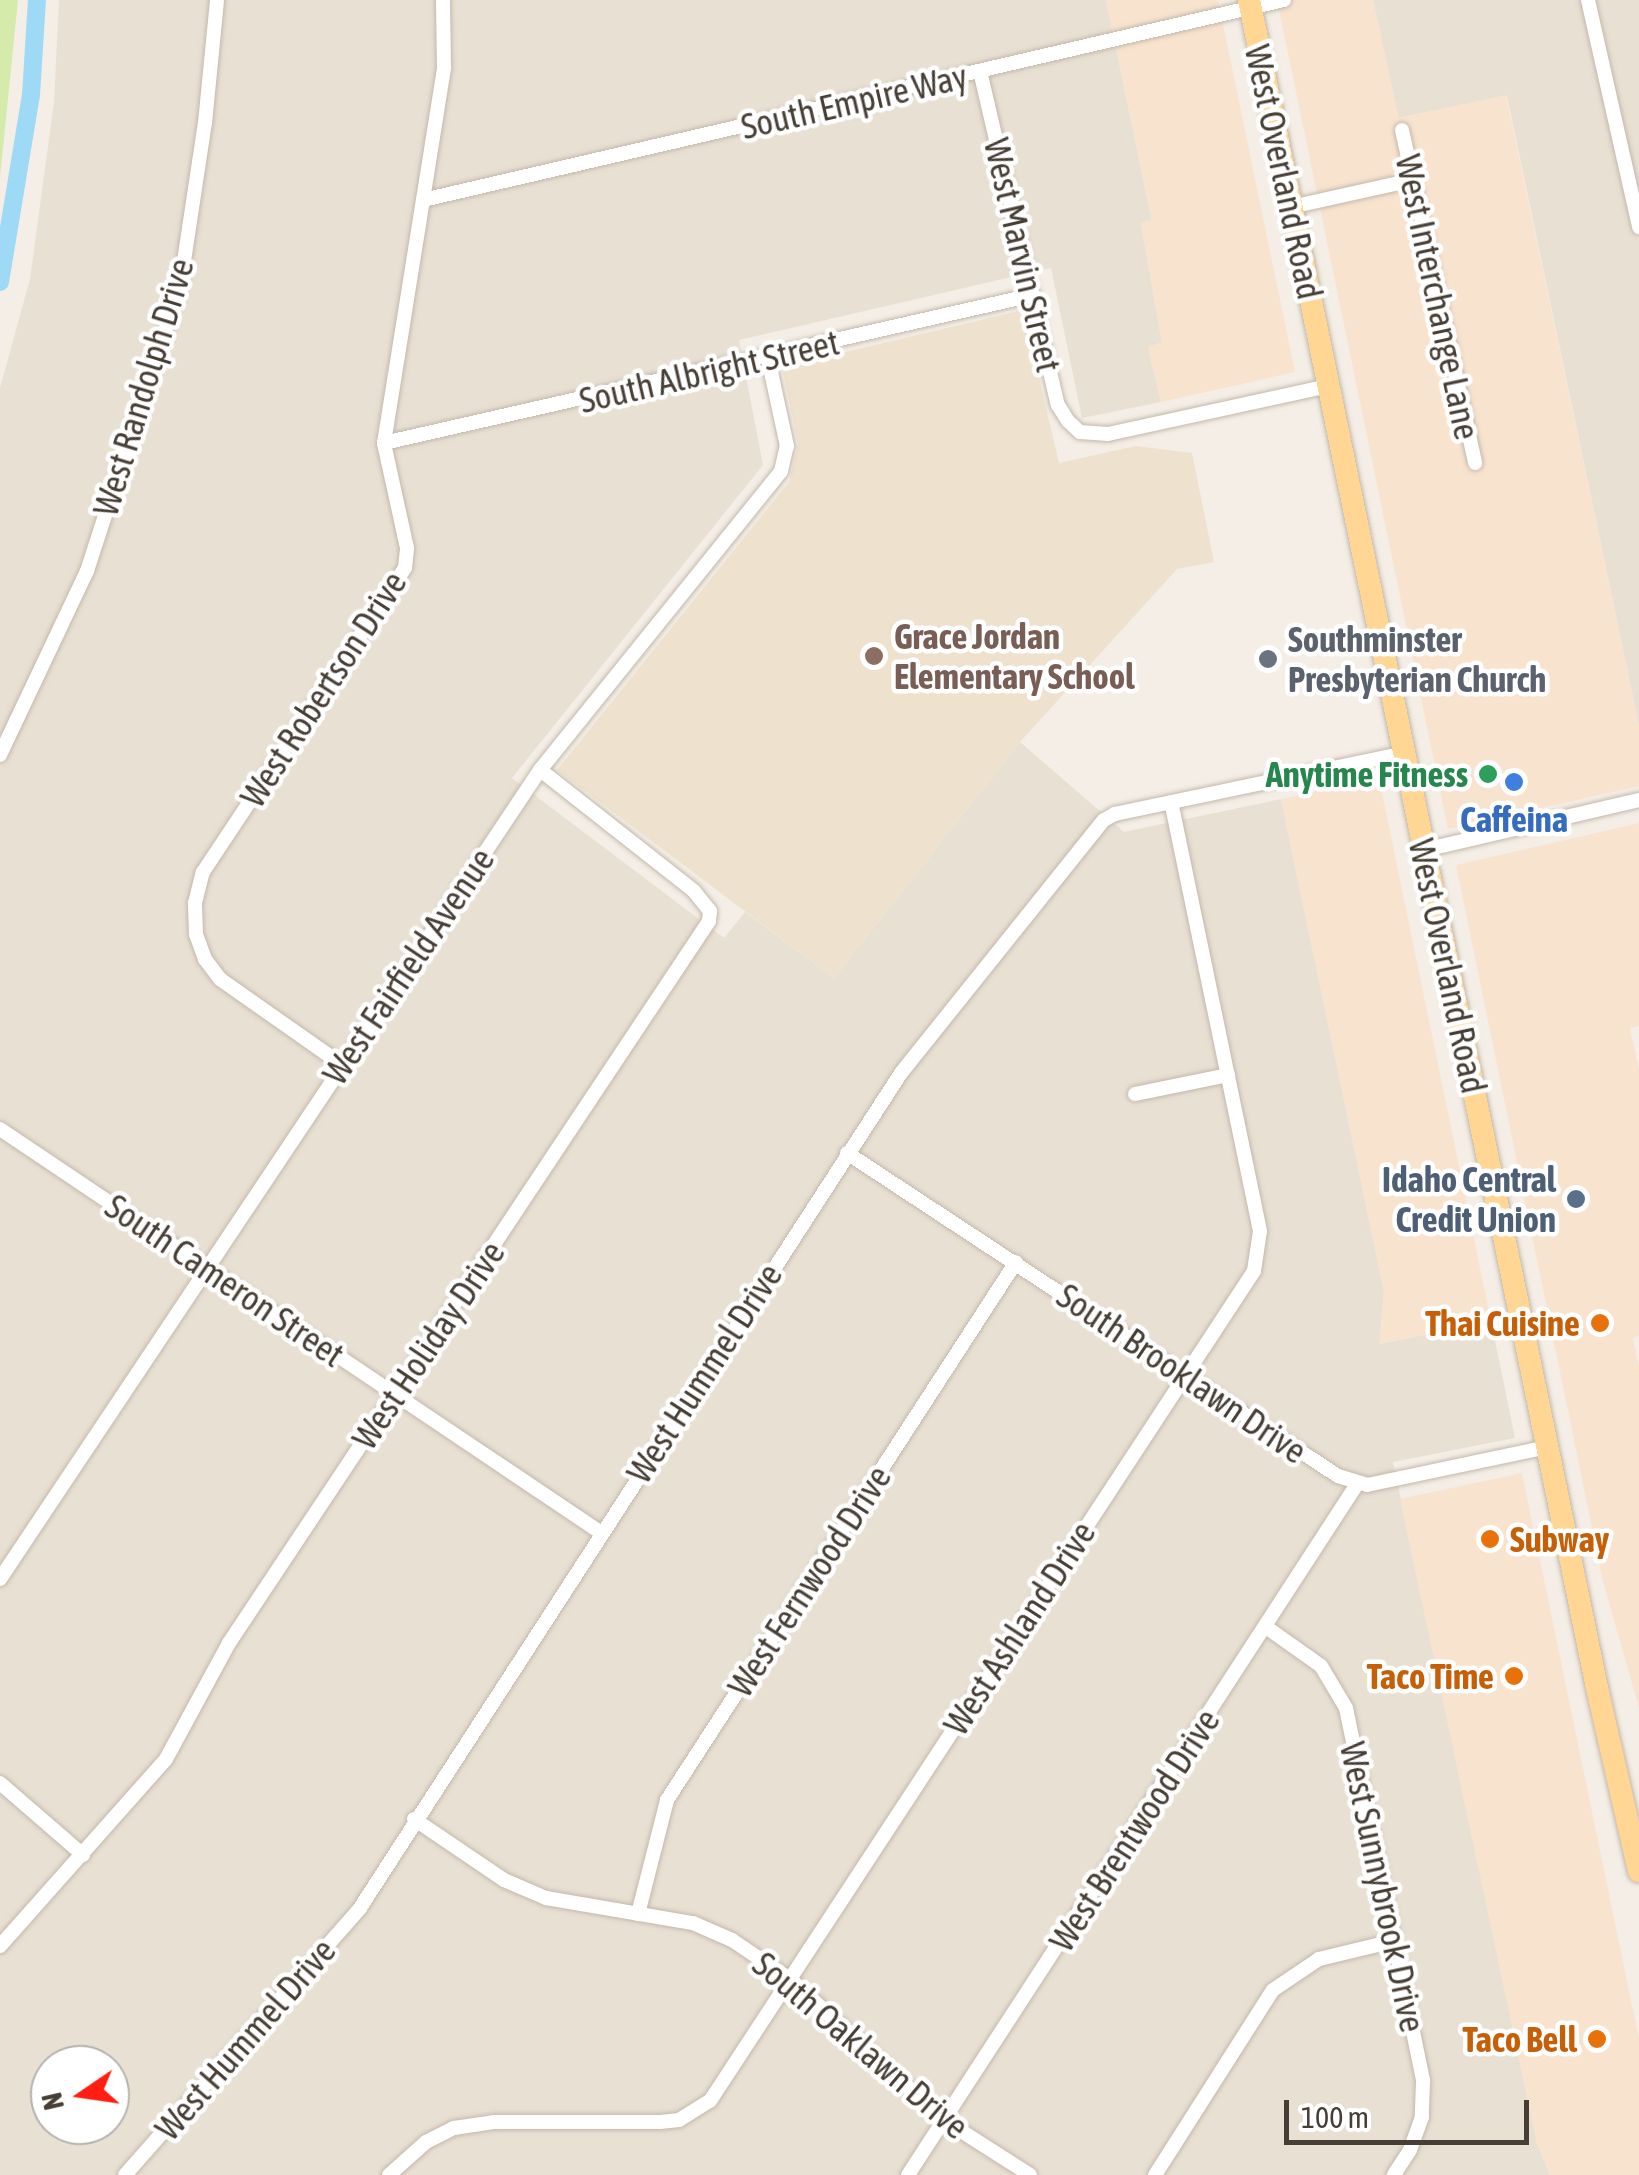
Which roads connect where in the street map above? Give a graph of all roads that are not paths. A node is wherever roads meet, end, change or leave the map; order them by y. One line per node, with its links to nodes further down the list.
1 (217, 0): 18 (street, West Randolph Drive)
2 (444, 0): 9 (street, West Robertson Drive)
3 (1284, 0): 5 (street, South Empire Way)
4 (1588, 0): 11 (street)
5 (1250, 4): 6 (street, South Empire Way); 10 (main road, West Overland Road)
6 (980, 72): 9 (street, South Empire Way); 12 (street, West Marvin Street)
7 (1402, 130): 8 (street, West Interchange Lane)
8 (1412, 180): 10 (street); 16 (street, West Interchange Lane)
9 (423, 200): 15 (street, West Robertson Drive)
10 (1291, 207): 14 (main road, West Overland Road)
11 (1639, 227)
12 (1033, 295): 13 (street, South Albright Street); 14 (street, West Marvin Street)
13 (768, 358): 15 (street, South Albright Street); 19 (street, West Fairfield Avenue)
14 (1328, 386): 17 (main road, West Overland Road)
15 (384, 444): 23 (street, West Robertson Drive)
16 (1475, 463)
17 (1404, 753): 21 (street, West Hummel Drive); 22 (main road, West Overland Road)
18 (0, 755)
19 (540, 770): 23 (street, West Fairfield Avenue); 31 (street, West Holiday Drive)
20 (1639, 800): 22 (street)
21 (1171, 802): 24 (street, West Ashland Drive); 27 (street, West Hummel Drive)
22 (1424, 850): 32 (main road, West Overland Road)
23 (341, 1064): 29 (street, West Fairfield Avenue)
24 (1228, 1076): 25 (street); 30 (street, West Ashland Drive)
25 (1135, 1094)
26 (0, 1129): 29 (street, South Cameron Street)
27 (847, 1153): 28 (street, South Brooklawn Drive); 34 (street, West Hummel Drive)
28 (1016, 1262): 30 (street, South Brooklawn Drive); 41 (street, West Fernwood Drive)
29 (206, 1268): 31 (street, South Cameron Street); 35 (street, West Fairfield Avenue)
30 (1183, 1377): 33 (street, South Brooklawn Drive); 44 (street, West Ashland Drive)
31 (395, 1394): 34 (street, South Cameron Street); 39 (street, West Holiday Drive)
32 (1547, 1448): 33 (street); 40 (main road, West Overland Road)
33 (1357, 1484): 36 (street, West Brentwood Drive)
34 (600, 1532): 38 (street, West Hummel Drive)
35 (0, 1579)
36 (1266, 1627): 42 (street, West Sunnybrook Drive); 45 (street, West Brentwood Drive)
37 (0, 1783): 39 (street)
38 (414, 1819): 41 (street, South Oaklawn Drive); 46 (street, West Hummel Drive)
39 (82, 1854): 43 (street, West Holiday Drive)
40 (1639, 1872)
41 (638, 1914): 44 (street, South Oaklawn Drive)
42 (1394, 1942): 50 (street); 51 (street, West Sunnybrook Drive)
43 (0, 1946)
44 (790, 1980): 45 (street, South Oaklawn Drive); 47 (street, West Ashland Drive)
45 (944, 2120): 48 (street, West Brentwood Drive); 49 (street, South Oaklawn Drive)
46 (125, 2175)
47 (389, 2175)
48 (908, 2175)
49 (1030, 2175)
50 (1154, 2175)
51 (1394, 2175)

